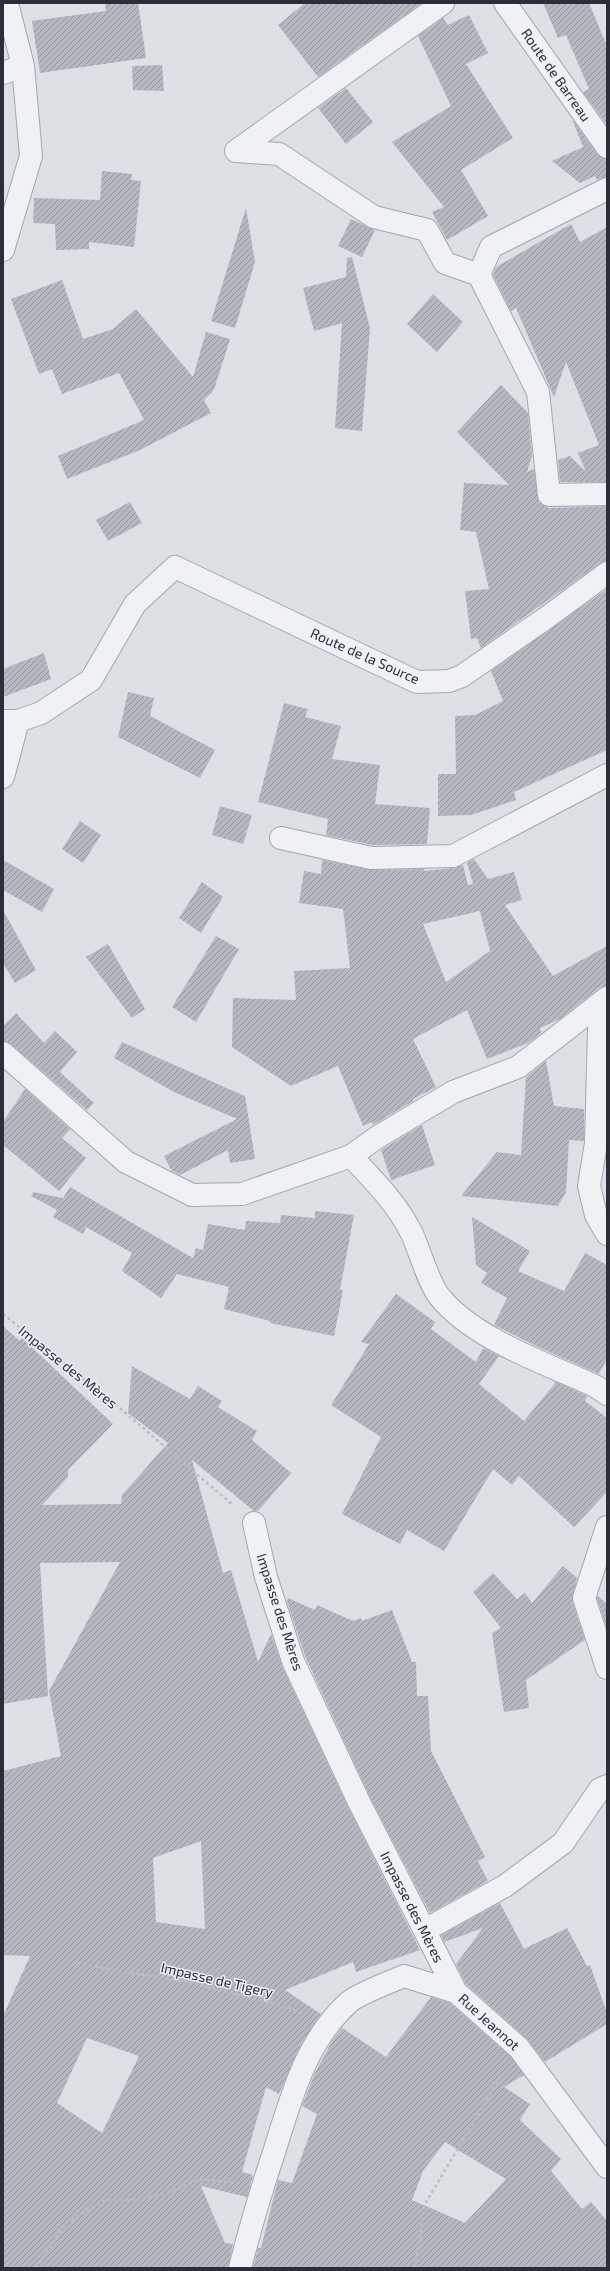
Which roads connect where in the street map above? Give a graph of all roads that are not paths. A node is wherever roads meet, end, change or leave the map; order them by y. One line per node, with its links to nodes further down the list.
1 (7, 3): 4 (street)
2 (443, 3): 8 (street)
3 (506, 3): 5 (street, Route de Barreau)
4 (13, 69): 7 (street)
5 (607, 147)
6 (607, 189): 8 (street)
7 (3, 250)
8 (480, 275): 9 (street)
9 (607, 494)
10 (607, 573): 11 (street, Route de la Source)
11 (10, 721): 13 (street)
12 (607, 775): 14 (street)
13 (3, 777)
14 (281, 838)
15 (607, 998): 18 (street)
16 (607, 1008): 19 (street)
17 (3, 1053): 18 (street)
18 (351, 1156): 20 (street)
19 (607, 1234)
20 (607, 1394)
21 (254, 1523): 25 (street, Impasse des Mères)
22 (607, 1527): 23 (street)
23 (607, 1668)
24 (604, 1787): 25 (street)
25 (425, 1930): 26 (street, Impasse des Mères)
26 (456, 1992): 27 (street, Rue Jeannot); 28 (street, Rue Jeannot)
27 (607, 2167)
28 (240, 2268)

